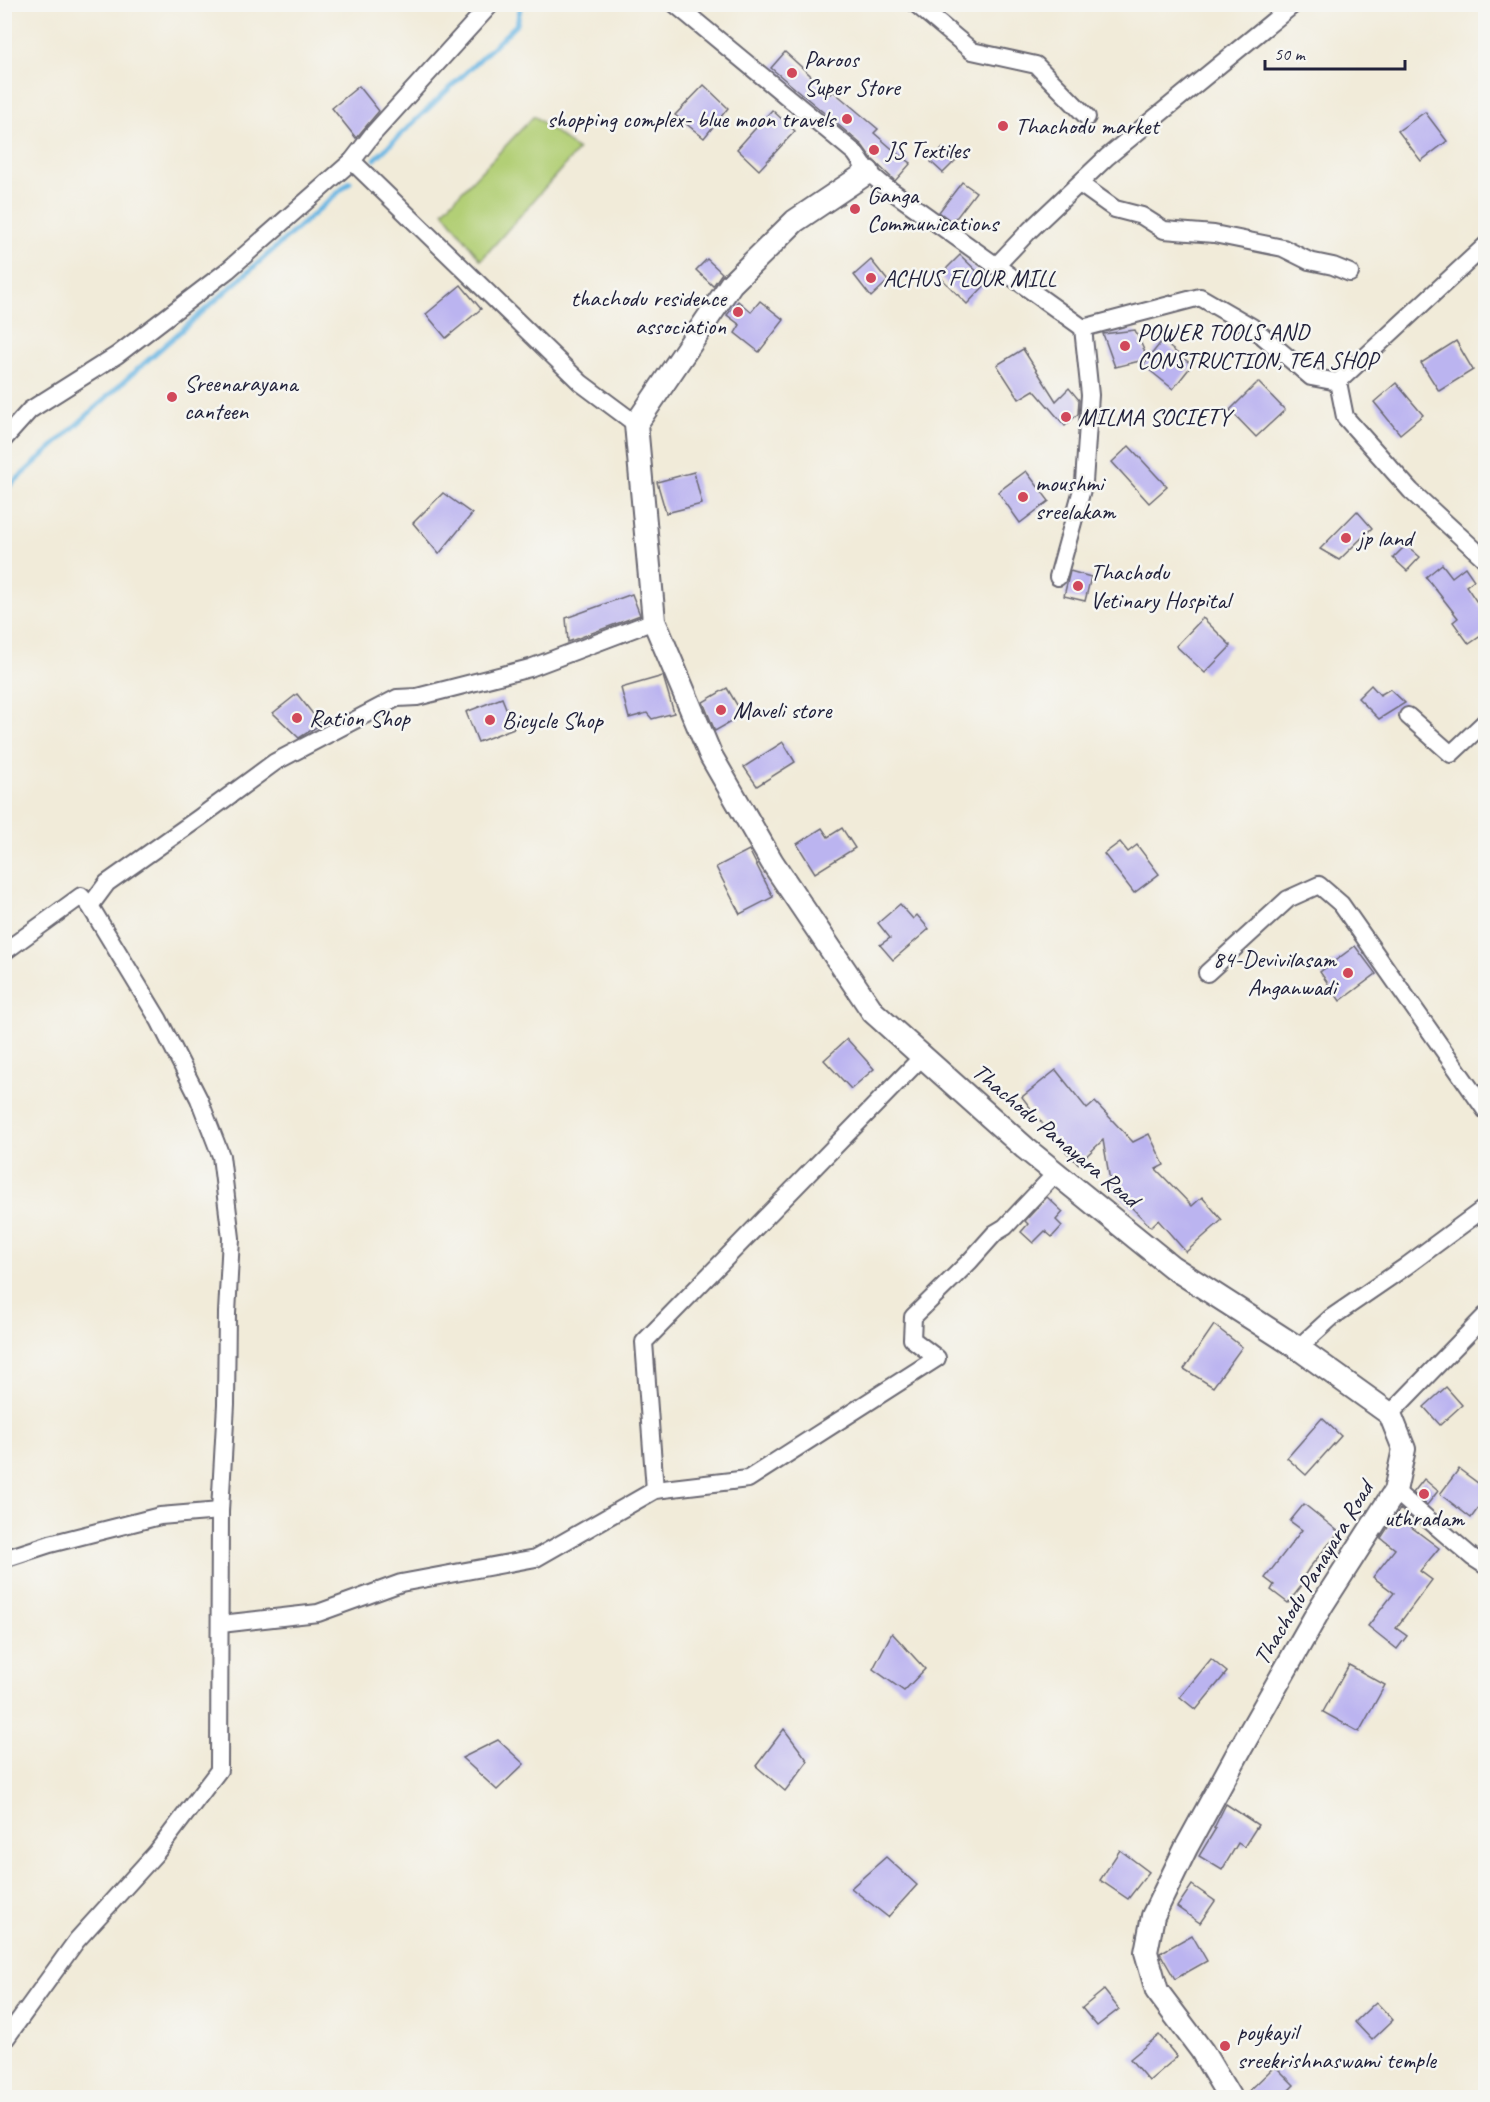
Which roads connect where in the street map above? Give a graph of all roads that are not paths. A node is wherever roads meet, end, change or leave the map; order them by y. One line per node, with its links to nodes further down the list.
1 (491, 4): 6 (street)
2 (675, 4): 7 (street)
3 (916, 4): 5 (street)
4 (1294, 4): 8 (street)
5 (1087, 117)
6 (352, 161): 14 (street); 15 (street)
7 (868, 172): 10 (street); 14 (main road)
8 (1080, 184): 10 (street); 11 (street)
9 (1485, 245): 13 (street)
10 (996, 266): 12 (street)
11 (1350, 273)
12 (1083, 328): 13 (street); 17 (street)
13 (1338, 382): 16 (street)
14 (636, 424): 18 (main road, Thachodu Panayara Road)
15 (4, 439)
16 (1485, 560)
17 (1058, 577)
18 (654, 621): 21 (street); 24 (main road, Thachodu Panayara Road)
19 (1408, 716): 20 (street)
20 (1485, 721)
21 (90, 906): 22 (street); 33 (street)
22 (4, 952)
23 (1208, 973): 25 (street)
24 (923, 1056): 26 (main road, Thachodu Panayara Road); 31 (street)
25 (1485, 1111)
26 (1056, 1173): 29 (main road, Thachodu Panayara Road); 31 (street)
27 (1485, 1207): 29 (street)
28 (1485, 1315): 30 (street)
29 (1298, 1348): 30 (main road, Thachodu Panayara Road)
30 (1390, 1414): 32 (main road, Thachodu Panayara Road)
31 (655, 1490): 36 (street)
32 (1395, 1491): 35 (street); 38 (main road, Thachodu Panayara Road)
33 (220, 1511): 34 (street); 36 (street)
34 (4, 1559)
35 (1485, 1566)
36 (220, 1624): 37 (street)
37 (4, 2041)
38 (1230, 2097)

